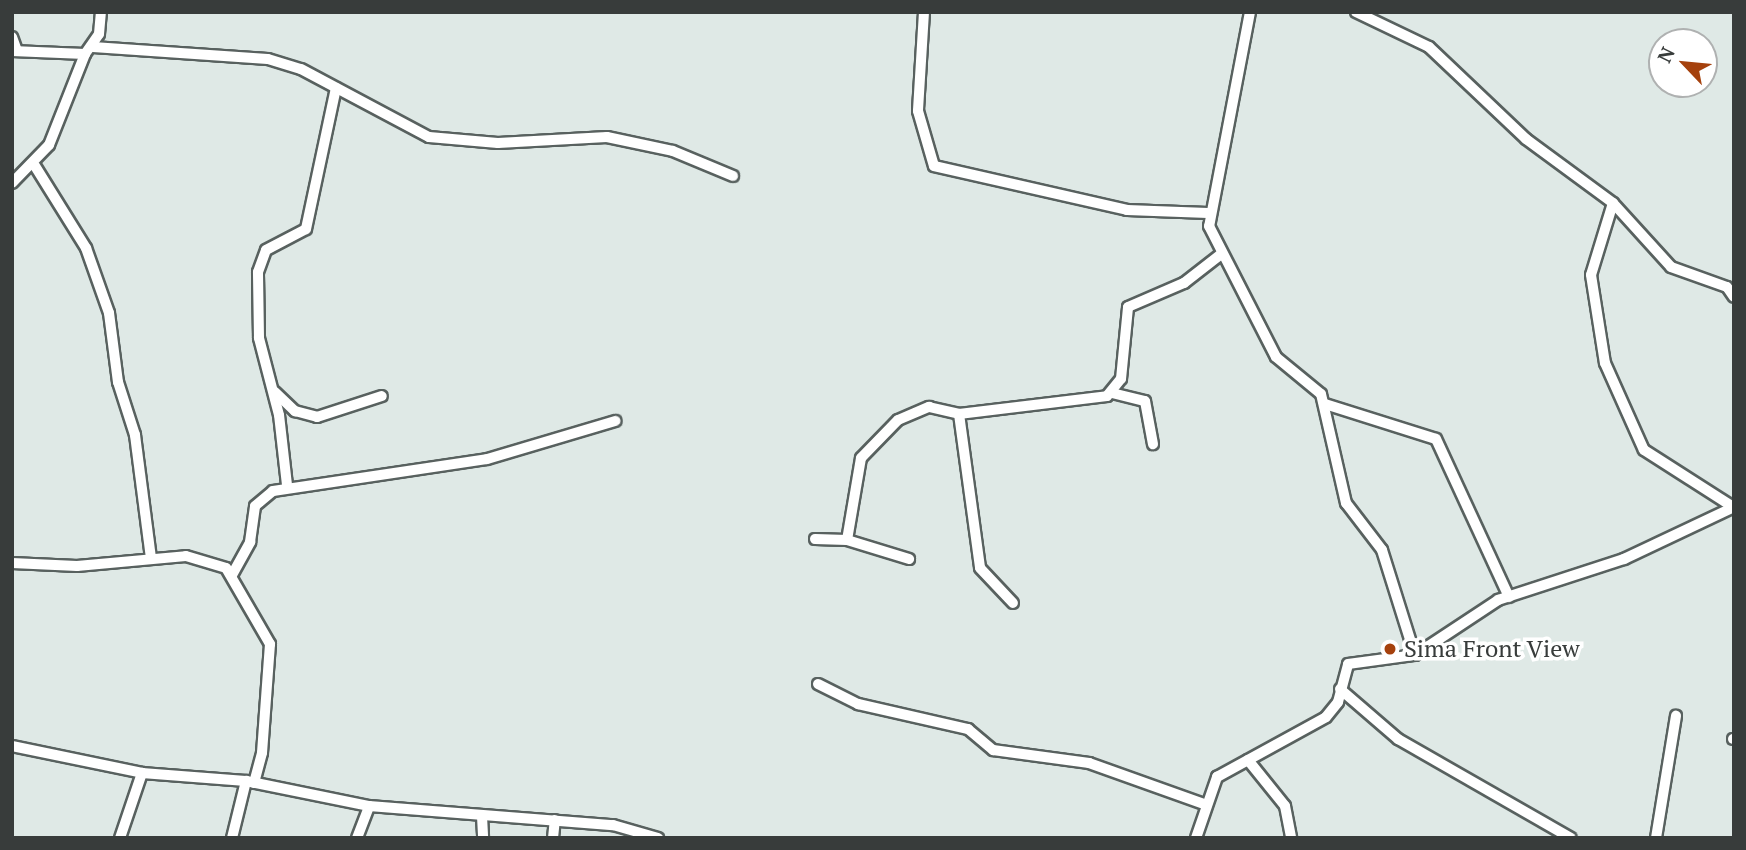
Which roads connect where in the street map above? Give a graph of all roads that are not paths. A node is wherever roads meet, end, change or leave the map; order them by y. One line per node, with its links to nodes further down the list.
1 (101, 12): 7 (street)
2 (924, 12): 13 (street)
3 (1250, 12): 13 (street)
4 (1356, 12): 12 (street)
5 (12, 37): 6 (street)
6 (14, 51): 7 (street)
7 (89, 51): 8 (street); 9 (street)
8 (336, 88): 10 (street); 17 (street)
9 (35, 166): 11 (street); 28 (street)
10 (733, 176)
11 (12, 183)
12 (1613, 203): 15 (street); 25 (street)
13 (1208, 213): 14 (street)
14 (1220, 255): 18 (street); 20 (street)
15 (1730, 287): 16 (street)
16 (1734, 297)
17 (274, 391): 19 (street); 24 (street)
18 (1112, 393): 21 (street); 23 (street)
19 (382, 396)
20 (1325, 404): 32 (street); 34 (street)
21 (959, 414): 27 (street); 33 (street)
22 (615, 421): 24 (street)
23 (1153, 444)
24 (287, 485): 31 (street)
25 (1733, 507): 32 (street)
26 (816, 539): 27 (street)
27 (846, 540): 29 (street)
28 (151, 558): 30 (street); 31 (street)
29 (909, 559)
30 (12, 563)
31 (232, 575): 41 (street)
32 (1509, 597): 34 (street)
33 (1013, 603)
34 (1415, 655): 36 (street)
35 (818, 684): 42 (street)
36 (1340, 689): 39 (street); 54 (street)
37 (1676, 716): 55 (street)
38 (12, 746): 40 (street)
39 (1248, 760): 42 (street); 53 (street)
40 (142, 774): 41 (street); 46 (street)
41 (250, 782): 43 (street); 47 (street)
42 (1204, 804): 52 (street)
43 (369, 806): 44 (street); 48 (street)
44 (482, 816): 45 (street); 49 (street)
45 (555, 820): 50 (street); 51 (street)
46 (120, 838)
47 (232, 838)
48 (358, 838)
49 (483, 838)
50 (553, 838)
51 (658, 838)
52 (1196, 838)
53 (1291, 838)
54 (1571, 838)
55 (1656, 838)

